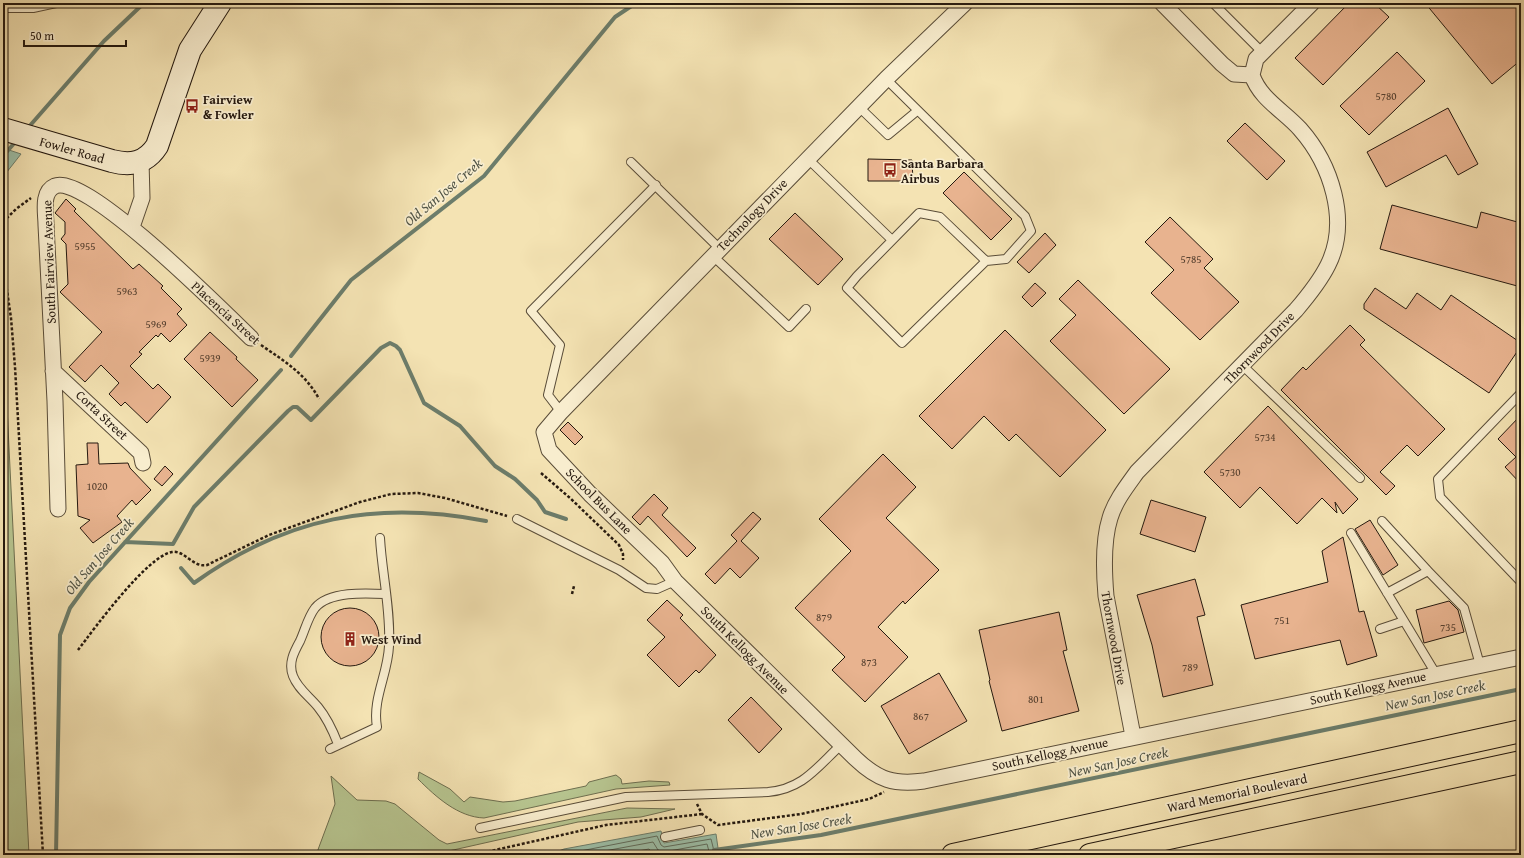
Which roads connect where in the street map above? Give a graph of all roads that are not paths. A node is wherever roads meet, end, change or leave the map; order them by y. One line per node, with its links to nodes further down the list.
1 (56, 3): 7 (lane)
2 (220, 3): 15 (street)
3 (966, 3): 10 (street, Technology Drive)
4 (1162, 3): 9 (street)
5 (1212, 3): 8 (lane)
6 (1312, 3): 8 (street)
7 (3, 8)
8 (1263, 53): 9 (street)
9 (1252, 75): 24 (street, Thornwood Drive)
10 (886, 79): 11 (street, Technology Drive); 12 (lane)
11 (859, 107): 12 (lane); 14 (street, Technology Drive)
12 (917, 111): 21 (lane)
13 (3, 129): 15 (street, Fowler Road)
14 (808, 159): 19 (lane); 20 (street, Technology Drive)
15 (141, 161): 18 (street)
16 (631, 162): 17 (lane)
17 (656, 185): 20 (lane); 27 (lane)
18 (132, 226): 23 (street, Placencia Street); 25 (street, South Fairview Avenue)
19 (892, 240): 21 (lane); 21 (lane)
20 (716, 252): 22 (lane); 27 (street, Technology Drive)
21 (986, 261)
22 (806, 309)
23 (251, 338)
24 (1242, 365): 30 (lane); 48 (street, Thornwood Drive)
25 (53, 371): 29 (street, Corta Street); 31 (street, South Fairview Avenue)
26 (1521, 393): 39 (lane)
27 (561, 412): 28 (street, Technology Drive)
28 (544, 432): 36 (street, School Bus Lane)
29 (143, 463)
30 (1360, 478)
31 (58, 509)
32 (517, 519): 38 (lane)
33 (1382, 521): 37 (lane)
34 (1351, 533): 40 (lane)
35 (380, 538): 41 (lane)
36 (662, 563): 38 (street, South Kellogg Avenue)
37 (1428, 571): 40 (lane); 45 (lane)
38 (675, 581): 49 (street, South Kellogg Avenue)
39 (1521, 582)
40 (1387, 593): 42 (lane)
41 (385, 594): 41 (lane)
42 (1404, 621): 43 (lane); 46 (lane)
43 (1380, 629)
44 (1521, 657): 45 (street, South Kellogg Avenue)
45 (1480, 666): 46 (street, South Kellogg Avenue)
46 (1436, 674): 48 (street, South Kellogg Avenue)
47 (1521, 731): 54 (highway, Ward Memorial Boulevard)
48 (1133, 736): 49 (street, South Kellogg Avenue)
49 (841, 745): 51 (lane)
50 (1521, 762): 55 (highway)
51 (480, 828)
52 (700, 830): 53 (lane)
53 (665, 837)
54 (953, 855)
55 (1090, 855)

